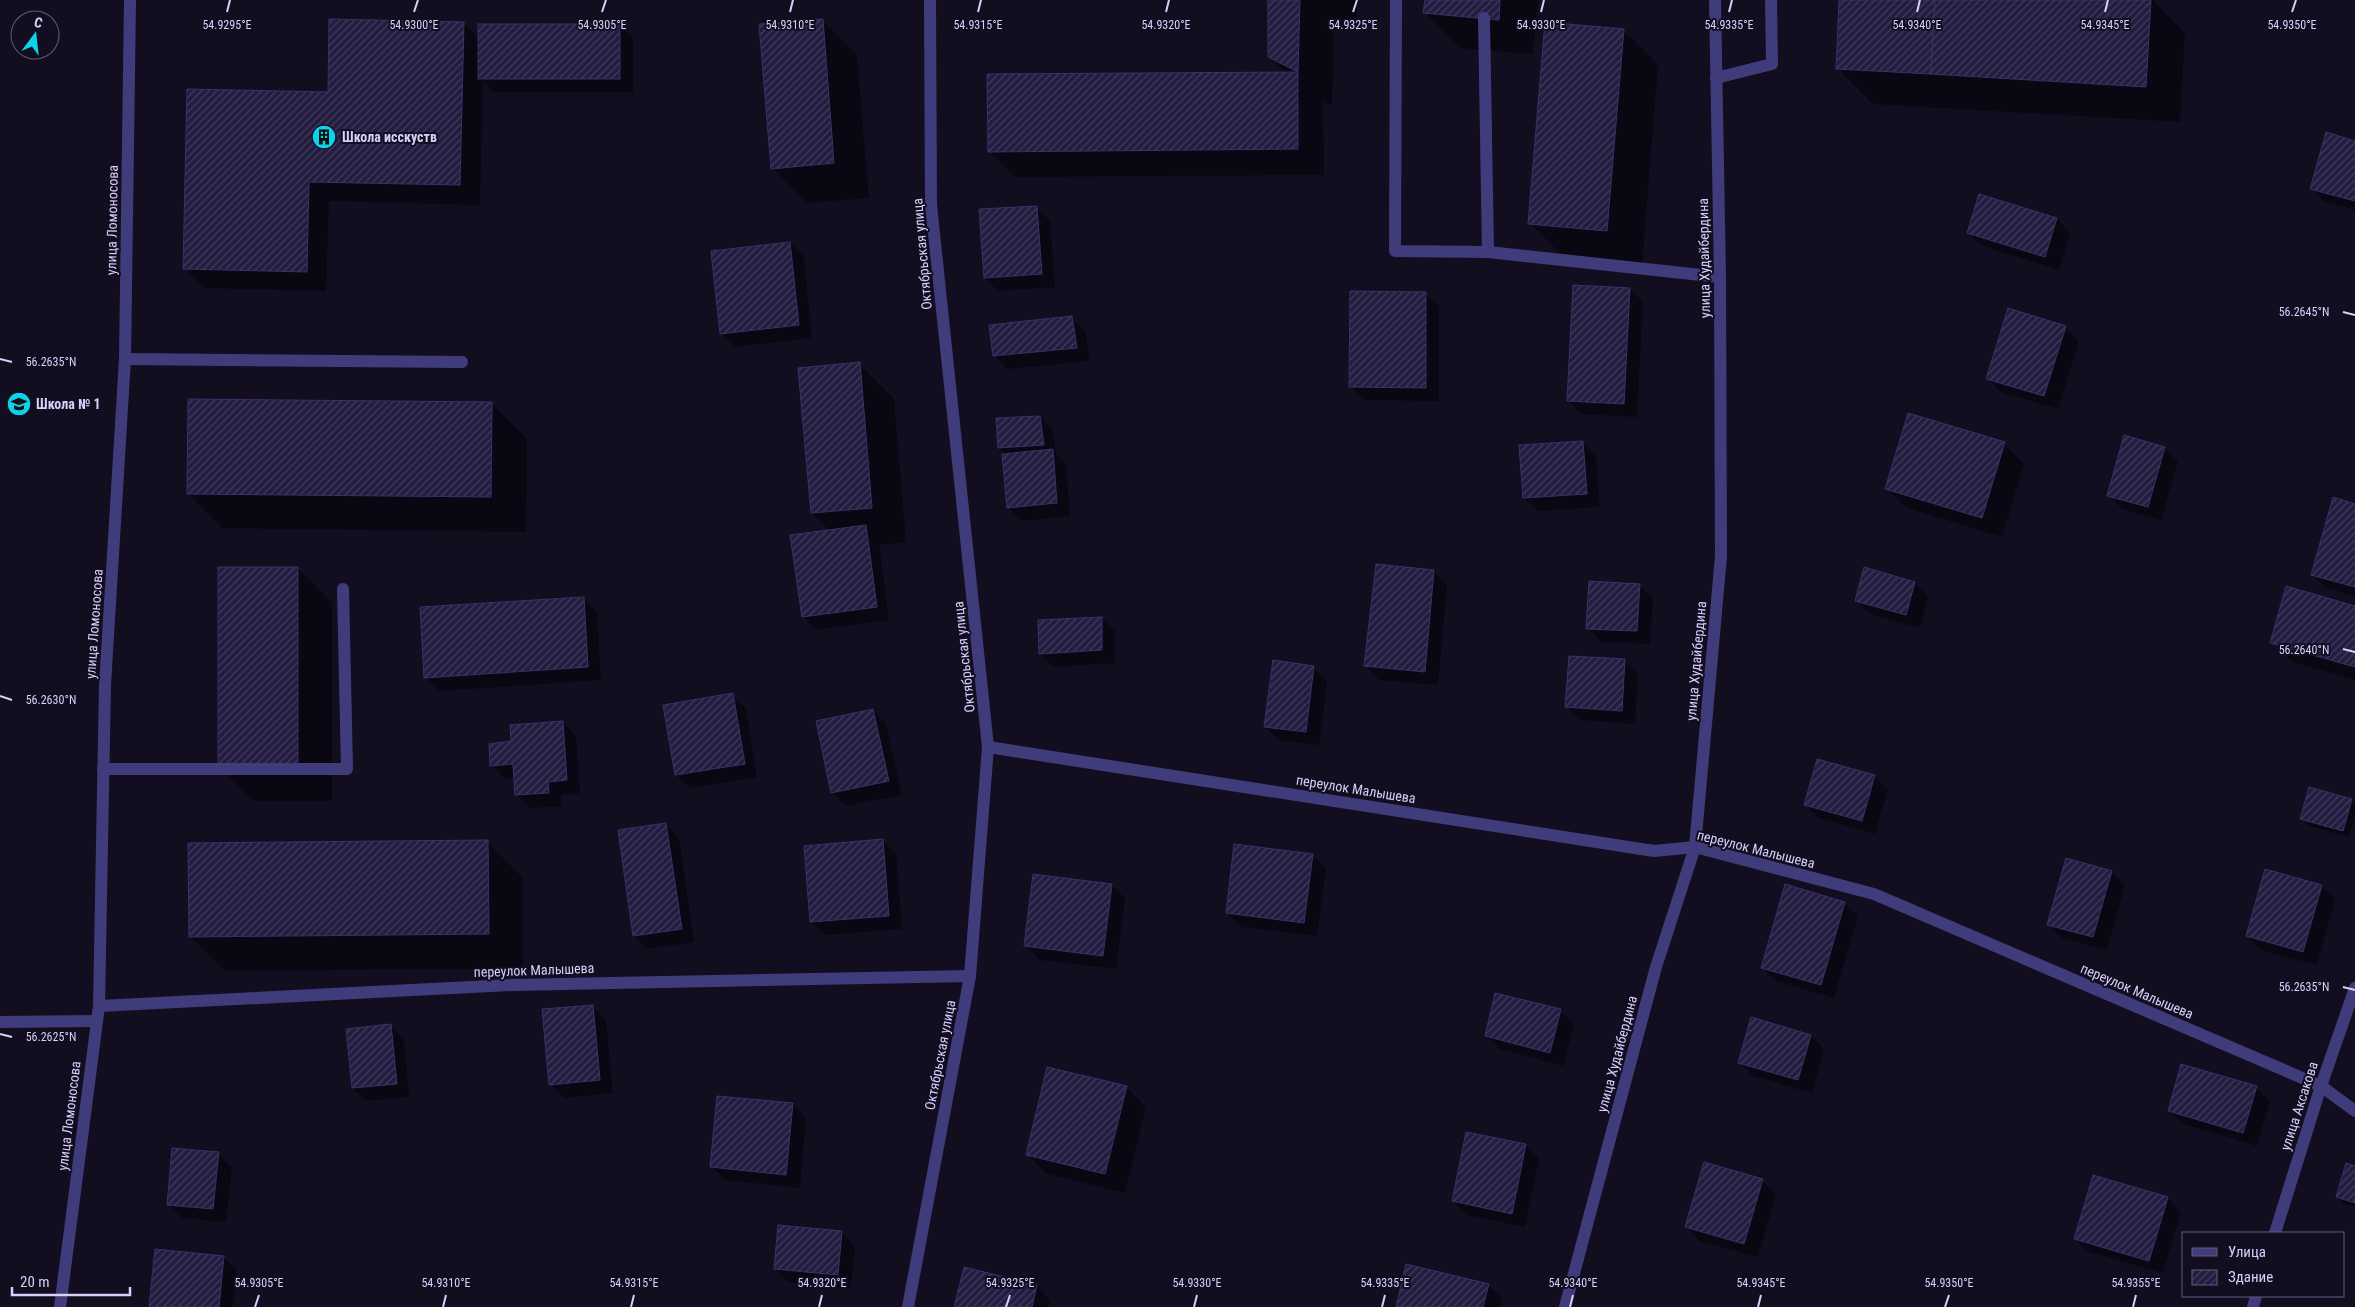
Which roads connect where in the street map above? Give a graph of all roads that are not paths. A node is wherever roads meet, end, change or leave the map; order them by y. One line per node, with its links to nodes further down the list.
1 (130, 0): 10 (street, улица Ломоносова)
2 (930, 0): 13 (street, Октябрьская улица)
3 (1396, 0): 8 (street)
4 (1715, 0): 7 (street, улица Худайбердина)
5 (1771, 0): 7 (street)
6 (1484, 18): 8 (street)
7 (1716, 78): 9 (street, улица Худайбердина)
8 (1488, 252): 9 (street)
9 (1720, 277): 15 (street, улица Худайбердина)
10 (125, 359): 11 (street); 14 (street, улица Ломоносова)
11 (462, 362)
12 (343, 589): 14 (street)
13 (988, 747): 15 (street, переулок Малышева); 16 (street, Октябрьская улица)
14 (103, 769): 18 (street, улица Ломоносова)
15 (1695, 847): 21 (street, переулок Малышева); 26 (street, улица Худайбердина)
16 (970, 976): 18 (street, переулок Малышева); 25 (street, Октябрьская улица)
17 (2355, 988): 21 (street, улица Аксакова)
18 (99, 1006): 19 (street, улица Ломоносова)
19 (96, 1021): 20 (street); 24 (street, улица Ломоносова)
20 (0, 1022)
21 (2320, 1086): 22 (street, переулок Малышева); 23 (street, улица Аксакова)
22 (2355, 1111)
23 (2275, 1232)
24 (60, 1307)
25 (908, 1307)
26 (1565, 1307)

